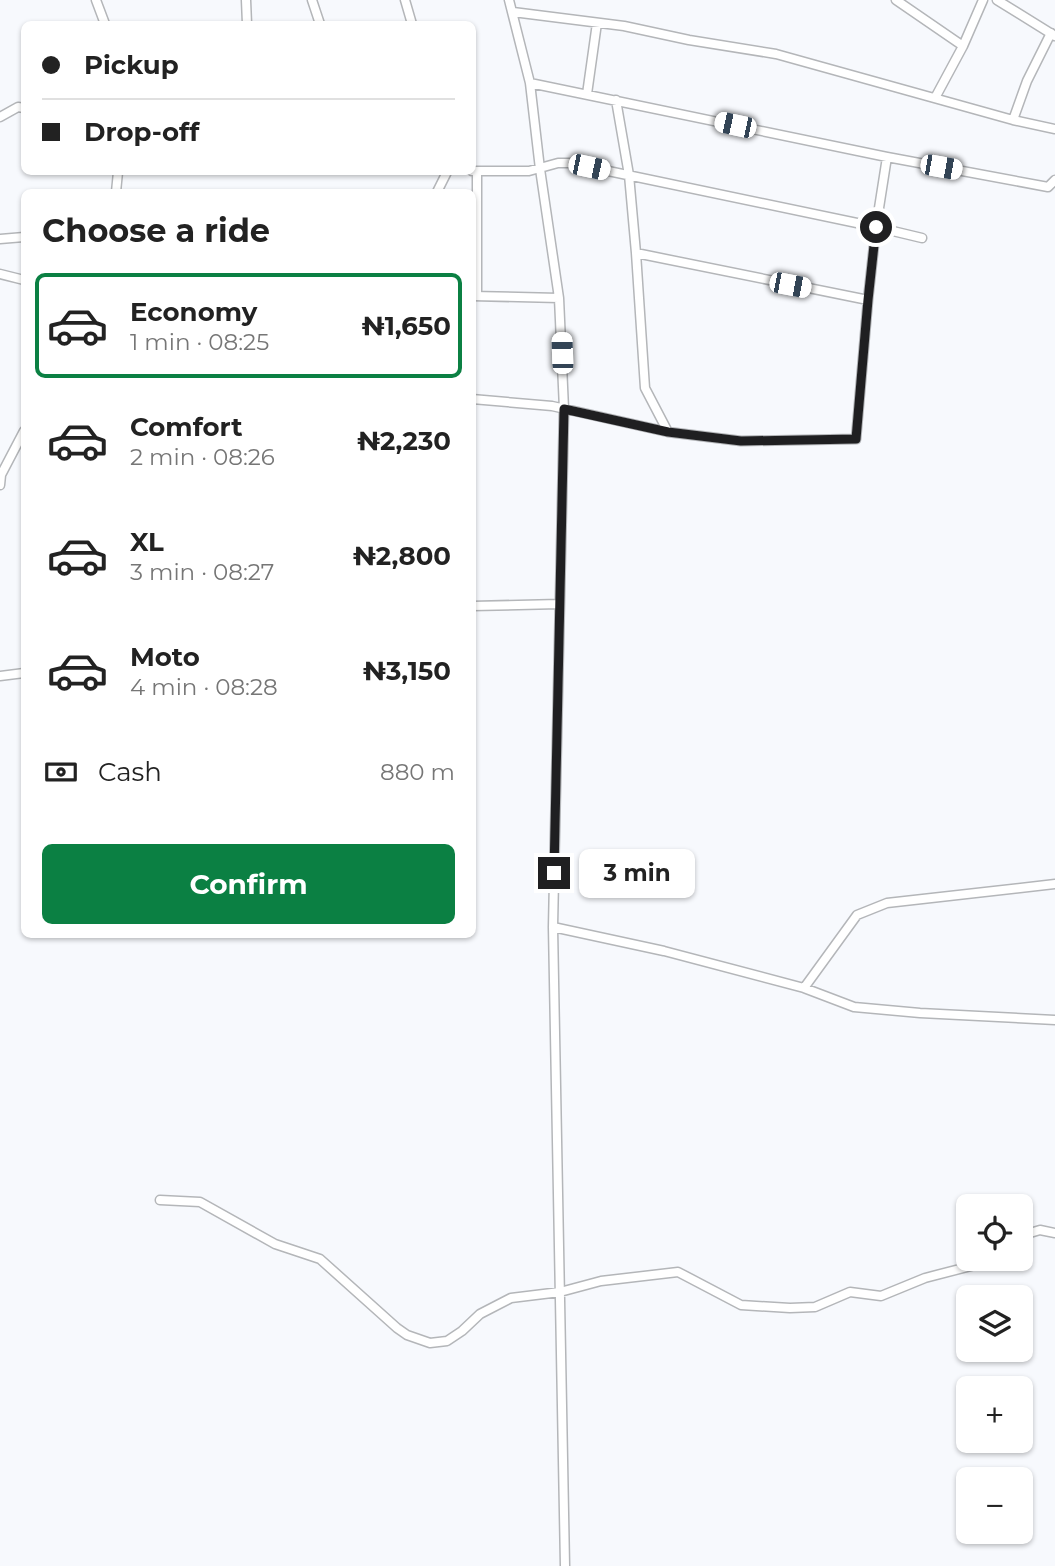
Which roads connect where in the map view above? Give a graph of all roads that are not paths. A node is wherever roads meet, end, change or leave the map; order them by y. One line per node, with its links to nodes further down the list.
1 (96, 0): 10 (street)
2 (246, 0): 11 (street)
3 (312, 0): 12 (street)
4 (405, 0): 13 (street)
5 (509, 0): 9 (street)
6 (896, 0): 16 (street)
7 (983, 0): 16 (street)
8 (997, 0): 15 (street)
9 (513, 12): 14 (street); 17 (street)
10 (104, 21)
11 (247, 21)
12 (319, 21)
13 (411, 21)
14 (597, 23): 18 (street); 19 (street)
15 (1053, 35): 23 (street)
16 (963, 47): 19 (street)
17 (530, 83): 18 (street); 26 (street)
18 (587, 94): 20 (street)
19 (935, 97): 23 (street)
20 (616, 100): 25 (street); 28 (street)
21 (21, 108): 22 (street)
22 (0, 117)
23 (1013, 120): 24 (street)
24 (1055, 129)
25 (887, 157): 29 (street); 30 (street)
26 (540, 169): 27 (street); 28 (street); 38 (street)
27 (476, 171)
28 (629, 175): 30 (street); 34 (street)
29 (1055, 180)
30 (876, 227): 32 (street); 39 (street)
31 (21, 237): 33 (street)
32 (922, 238)
33 (0, 239)
34 (636, 254): 39 (street); 42 (street)
35 (0, 274): 36 (street)
36 (21, 278)
37 (476, 296): 38 (street)
38 (559, 298): 41 (street)
39 (868, 300): 42 (street)
40 (476, 399): 41 (street)
41 (564, 409): 42 (street); 46 (street)
42 (668, 432)
43 (21, 436): 44 (street)
44 (2, 471): 45 (street)
45 (0, 485)
46 (559, 604): 47 (street); 51 (street)
47 (476, 606)
48 (21, 673): 49 (street)
49 (0, 676)
50 (1055, 884): 52 (street)
51 (553, 927): 52 (street); 58 (street)
52 (804, 988): 53 (street)
53 (1055, 1020)
54 (160, 1200): 58 (street)
55 (1033, 1232): 56 (street)
56 (1055, 1233)
57 (956, 1270): 58 (street)
58 (560, 1292): 59 (street)
59 (565, 1566)

